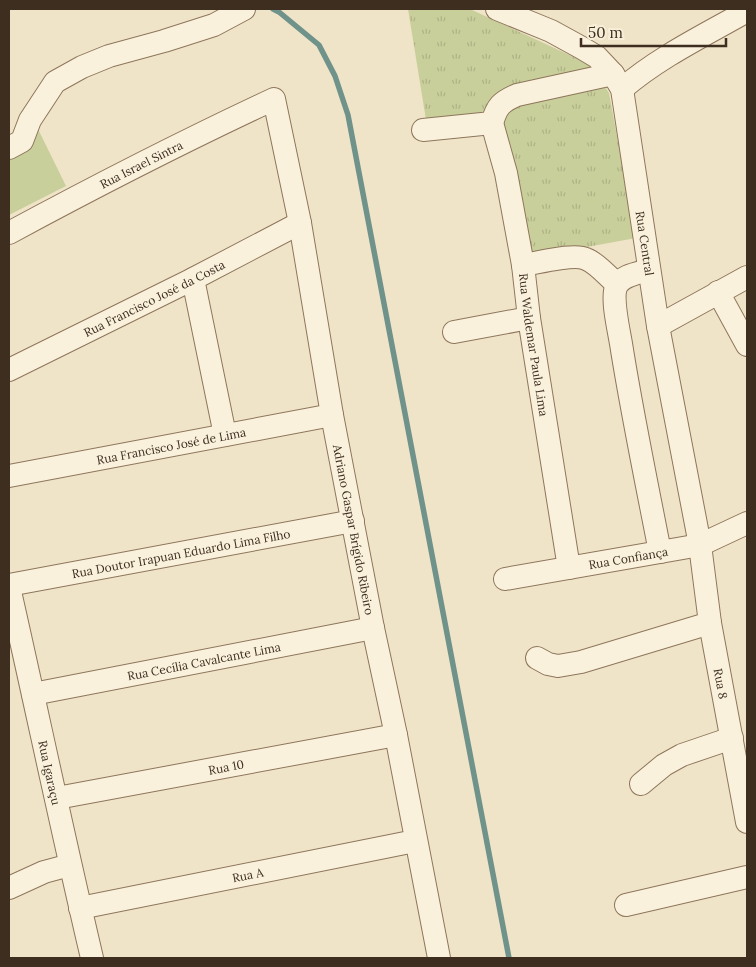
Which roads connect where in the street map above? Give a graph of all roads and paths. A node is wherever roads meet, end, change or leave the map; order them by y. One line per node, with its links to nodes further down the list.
1 (244, 9): 8 (street)
2 (497, 9): 4 (street)
3 (747, 11): 4 (street)
4 (618, 82): 6 (street); 12 (street, Rua Central)
5 (274, 99): 9 (street, Adriano Gaspar Brígido Ribeiro); 10 (street, Rua Israel Sintra)
6 (492, 123): 7 (street); 11 (street, Rua Waldemar Paula Lima)
7 (423, 130)
8 (9, 148)
9 (300, 223): 14 (street, Rua Francisco José da Costa); 22 (street, Adriano Gaspar Brígido Ribeiro)
10 (9, 233)
11 (523, 265): 15 (street); 17 (street, Rua Waldemar Paula Lima)
12 (649, 270): 15 (street); 18 (street, Rua Central)
13 (747, 276): 16 (street)
14 (194, 279): 21 (street, Rua Francisco José da Costa); 23 (street)
15 (617, 284): 28 (street)
16 (718, 292): 18 (street); 20 (street)
17 (529, 318): 19 (street); 29 (street, Rua Waldemar Paula Lima)
18 (658, 326): 27 (street, Rua Central)
19 (454, 332)
20 (747, 344)
21 (9, 370)
22 (332, 415): 23 (street, Rua Francisco José de Lima); 25 (street, Adriano Gaspar Brígido Ribeiro)
23 (225, 435): 24 (street, Rua Francisco José de Lima)
24 (9, 476)
25 (353, 521): 31 (street, Rua Doutor Irapuan Eduardo Lima Filho); 33 (street, Adriano Gaspar Brígido Ribeiro)
26 (747, 523): 27 (street, Rua Confiança)
27 (700, 545): 28 (street, Rua Confiança); 32 (street, Rua 8)
28 (660, 552): 29 (street, Rua Confiança)
29 (569, 568): 30 (street, Rua Confiança)
30 (505, 579)
31 (9, 586): 34 (street, Rua Igaraçu)
32 (710, 623): 35 (street); 38 (street, Rua 8)
33 (373, 628): 36 (street, Rua Cecília Cavalcante Lima); 37 (street, Adriano Gaspar Brígido Ribeiro)
34 (14, 637): 36 (street, Rua Igaraçu)
35 (537, 658)
36 (33, 694): 40 (street, Rua Igaraçu)
37 (396, 735): 40 (street, Rua 10); 42 (street, Adriano Gaspar Brígido Ribeiro)
38 (732, 738): 39 (street); 41 (street, Rua 8)
39 (641, 784)
40 (57, 798): 43 (street, Rua Igaraçu)
41 (747, 822)
42 (416, 840): 47 (street, Rua A); 48 (street, Adriano Gaspar Brígido Ribeiro)
43 (70, 864): 45 (street); 47 (street, Rua Igaraçu)
44 (747, 877): 46 (street)
45 (9, 888)
46 (626, 905)
47 (80, 908): 49 (street, Rua Igaraçu)
48 (434, 957)
49 (92, 958)

